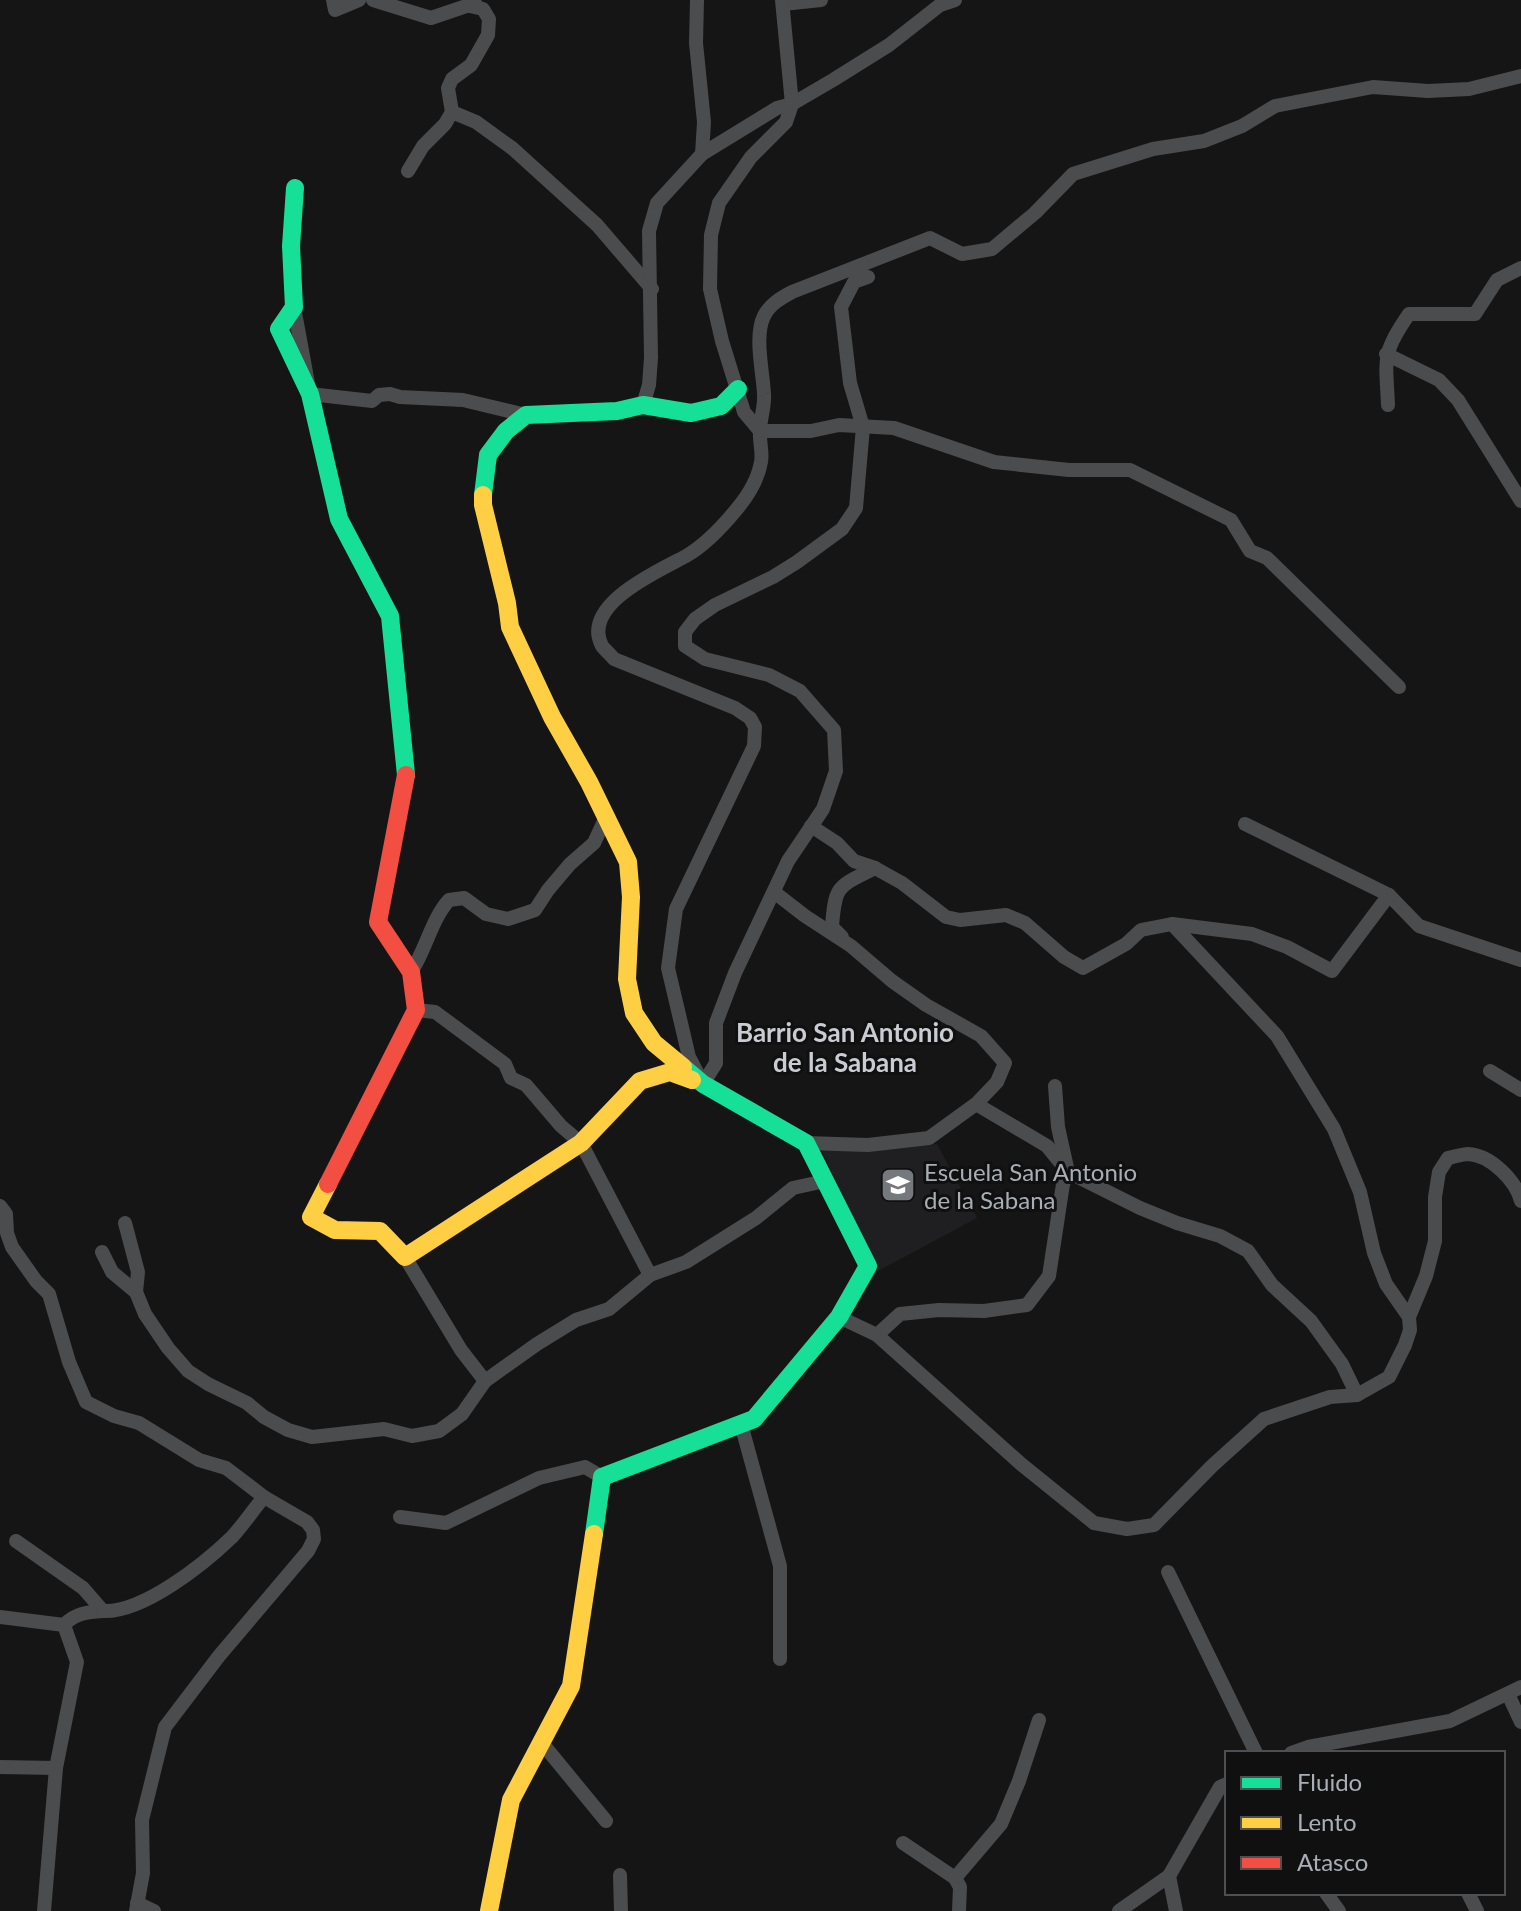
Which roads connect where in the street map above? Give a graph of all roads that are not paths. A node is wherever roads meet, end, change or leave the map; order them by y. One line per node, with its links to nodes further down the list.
1 (333, 0): 2 (street)
2 (359, 0)
3 (373, 0): 8 (street)
4 (697, 0): 12 (street)
5 (821, 0): 7 (street)
6 (955, 0): 10 (street)
7 (782, 2): 10 (street)
8 (476, 3): 11 (street)
9 (1521, 76): 25 (street)
10 (792, 104): 12 (street); 19 (street)
11 (452, 112): 13 (street); 17 (street)
12 (702, 154): 17 (street)
13 (408, 171)
14 (295, 188): 20 (street)
15 (1521, 268): 18 (street)
16 (868, 277): 24 (street)
17 (652, 289): 21 (street)
18 (1386, 354): 22 (street); 26 (street)
19 (738, 389): 21 (street); 25 (street)
20 (310, 394): 23 (street); 37 (street)
21 (643, 405): 23 (street)
22 (1388, 405)
23 (526, 415): 28 (street)
24 (863, 427): 25 (street); 27 (street); 30 (street)
25 (760, 431): 40 (street)
26 (1521, 501)
27 (1399, 687)
28 (605, 819): 37 (street); 40 (street)
29 (1245, 824): 33 (street)
30 (811, 826): 31 (street); 32 (street)
31 (875, 868): 34 (street); 35 (street)
32 (774, 892): 35 (street); 40 (street)
33 (1389, 895): 34 (street); 36 (street)
34 (1172, 924): 56 (street)
35 (851, 946): 43 (street)
36 (1521, 960)
37 (411, 972): 38 (street)
38 (416, 1010): 44 (street); 52 (street)
39 (1490, 1071): 42 (street)
40 (703, 1084): 44 (street); 45 (street)
41 (1055, 1086): 46 (street)
42 (1521, 1090)
43 (976, 1104): 45 (street); 46 (street)
44 (581, 1143): 52 (street); 53 (street)
45 (806, 1143): 47 (street)
46 (1068, 1172): 57 (street); 59 (street)
47 (825, 1181): 53 (street); 55 (street)
48 (1521, 1201): 56 (street)
49 (0, 1206): 62 (street)
50 (125, 1223): 54 (street)
51 (102, 1252): 54 (street)
52 (405, 1257): 58 (street)
53 (650, 1275): 58 (street)
54 (136, 1292): 58 (street)
55 (839, 1317): 57 (street); 60 (street)
56 (1409, 1317): 59 (street)
57 (877, 1335): 59 (street)
58 (485, 1381)
59 (1357, 1395)
60 (741, 1424): 61 (street); 69 (street)
61 (602, 1477): 63 (street); 73 (street)
62 (264, 1497): 66 (street); 84 (street)
63 (400, 1517)
64 (16, 1541): 66 (street)
65 (1168, 1572): 74 (street)
66 (103, 1611): 68 (street)
67 (0, 1617): 68 (street)
68 (64, 1625): 77 (street)
69 (780, 1659)
70 (1514, 1690): 72 (street); 75 (street)
71 (1039, 1720): 83 (street)
72 (1521, 1722)
73 (542, 1743): 79 (street); 87 (street)
74 (1255, 1751)
75 (1297, 1751)
76 (0, 1767): 77 (street)
77 (56, 1768): 85 (street)
78 (1225, 1785): 82 (street)
79 (606, 1821)
80 (903, 1843): 83 (street)
81 (620, 1875): 88 (street)
82 (1169, 1876): 90 (street); 91 (street)
83 (955, 1878): 89 (street)
84 (136, 1907): 86 (street)
85 (44, 1911)
86 (154, 1911)
87 (489, 1911)
88 (621, 1911)
89 (959, 1911)
90 (1119, 1911)
91 (1176, 1911)

